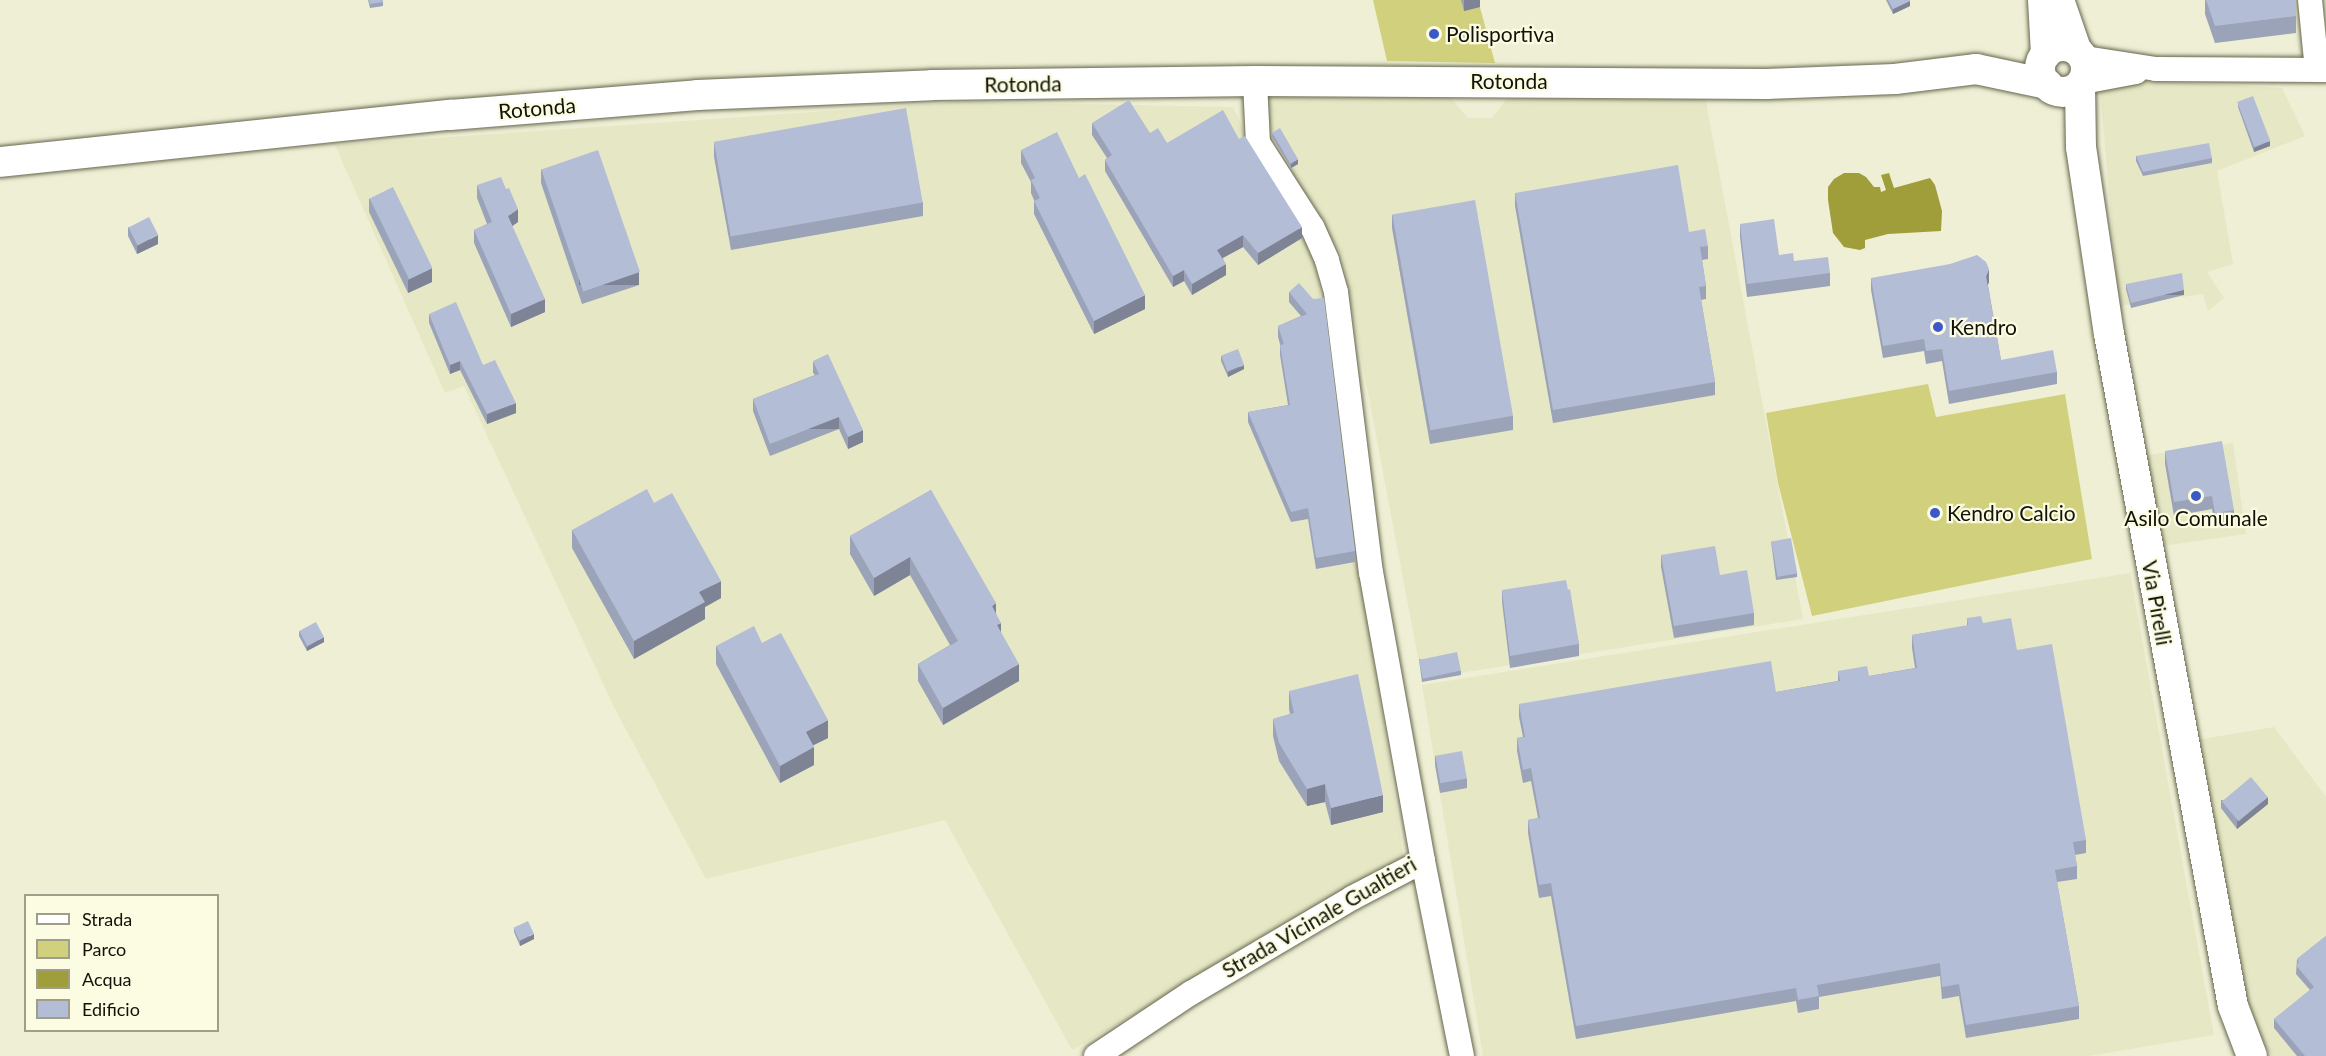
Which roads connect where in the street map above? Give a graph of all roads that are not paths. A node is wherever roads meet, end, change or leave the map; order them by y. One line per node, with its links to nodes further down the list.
1 (2043, 0): 5 (main road)
2 (2059, 0): 4 (main road, Via Pirelli)
3 (2310, 0): 6 (street)
4 (2081, 68): 5 (main road); 5 (main road); 6 (street); 8 (main road, Via Pirelli)
5 (2047, 70): 7 (main road, Rotonda); 8 (main road, Via Pirelli)
6 (2322, 70)
7 (1255, 81): 9 (main road, Rotonda); 10 (street, Strada Vicinale Gualtieri)
8 (2081, 147): 13 (main road, Via Pirelli)
9 (0, 162)
10 (1423, 861): 11 (street, Strada Vicinale Gualtieri); 12 (street)
11 (1096, 1056)
12 (1462, 1056)
13 (2252, 1056)

